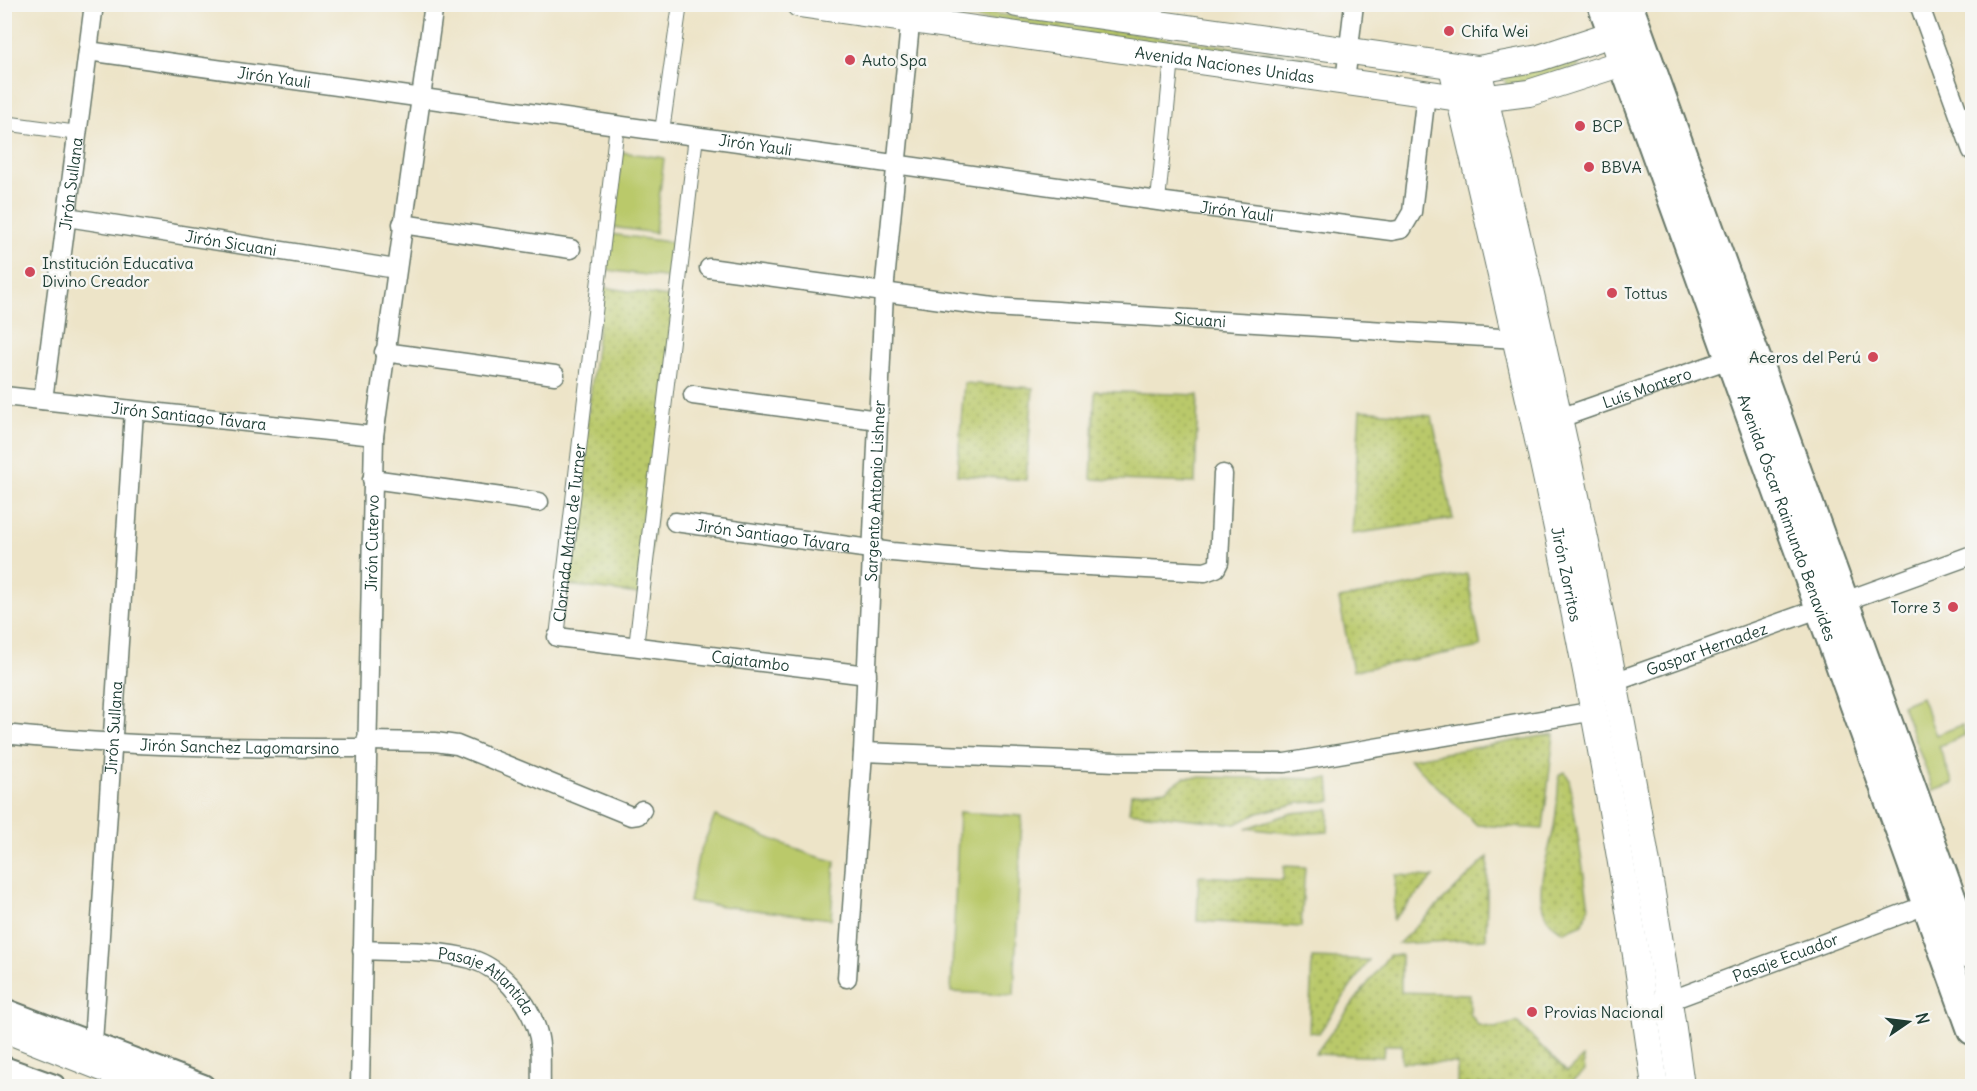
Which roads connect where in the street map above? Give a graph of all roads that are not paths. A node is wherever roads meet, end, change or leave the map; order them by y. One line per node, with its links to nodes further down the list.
1 (94, 4): 11 (street, Jirón Sullana)
2 (434, 4): 19 (street, Jirón Cutervo)
3 (680, 4): 24 (street)
4 (799, 4): 9 (main road, Avenida Naciones Unidas)
5 (1017, 4): 12 (main road, Avenida Naciones Unidas)
6 (1354, 4): 12 (street)
7 (1602, 4): 10 (main road, Avenida Óscar Raimundo Benavides)
8 (1919, 4): 27 (street)
9 (912, 12): 13 (main road, Avenida Naciones Unidas); 28 (street, Sargento Antonio Lishner)
10 (1625, 22): 14 (main road, Avenida Óscar Raimundo Benavides); 16 (main road, Avenida Naciones Unidas)
11 (88, 51): 19 (street, Jirón Yauli); 25 (street, Jirón Sullana)
12 (1349, 51): 15 (main road, Avenida Naciones Unidas); 17 (street)
13 (1172, 57): 17 (main road, Avenida Naciones Unidas); 29 (street)
14 (1634, 59): 21 (main road, Avenida Naciones Unidas); 38 (main road, Avenida Óscar Raimundo Benavides); 53 (main road, Avenida Óscar Raimundo Benavides)
15 (1452, 67): 16 (main road, Avenida Naciones Unidas); 20 (main road, Jirón Zorritos)
16 (1478, 69): 21 (main road, Jirón Zorritos)
17 (1345, 82): 18 (main road, Avenida Naciones Unidas)
18 (1426, 94): 20 (main road, Avenida Naciones Unidas); 29 (street, Jirón Yauli)
19 (420, 98): 23 (street, Jirón Yauli); 31 (street, Jirón Cutervo)
20 (1460, 99): 21 (main road, Avenida Naciones Unidas); 36 (main road, Jirón Zorritos)
21 (1485, 100): 44 (main road, Jirón Zorritos)
22 (4, 123): 25 (street)
23 (617, 125): 24 (street, Jirón Yauli); 54 (street, Clorinda Matto de Turner)
24 (662, 131): 26 (street, Jirón Yauli)
25 (78, 133): 30 (street, Jirón Sullana)
26 (696, 136): 28 (street, Jirón Yauli); 55 (street)
27 (1972, 151)
28 (895, 163): 29 (street, Jirón Yauli); 35 (street, Sargento Antonio Lishner)
29 (1158, 201)
30 (67, 218): 34 (street, Jirón Sicuani); 42 (street, Jirón Sullana)
31 (402, 224): 32 (street); 34 (street, Jirón Cutervo)
32 (571, 249)
33 (710, 268): 35 (street)
34 (396, 269): 37 (street, Jirón Cutervo)
35 (884, 292): 36 (street, Sicuani); 45 (street, Sargento Antonio Lishner)
36 (1517, 339): 57 (main road, Jirón Zorritos)
37 (384, 352): 39 (street); 46 (street, Jirón Cutervo)
38 (1732, 358): 44 (street, Luís Montero); 53 (main road, Avenida Óscar Raimundo Benavides)
39 (555, 375)
40 (693, 395): 45 (street)
41 (4, 396): 42 (street, Jirón Santiago Távara)
42 (43, 400): 43 (street, Jirón Santiago Távara)
43 (134, 411): 46 (street, Jirón Santiago Távara); 59 (street, Jirón Sullana)
44 (1560, 418): 57 (main road, Jirón Zorritos)
45 (878, 420): 51 (street, Sargento Antonio Lishner)
46 (375, 436): 48 (street, Jirón Cutervo)
47 (1223, 474): 51 (street, Jirón Santiago Távara)
48 (372, 479): 49 (street); 60 (street, Jirón Cutervo)
49 (539, 502)
50 (675, 522): 51 (street, Jirón Santiago Távara)
51 (871, 550): 56 (street, Sargento Antonio Lishner)
52 (1972, 555): 53 (street, Gaspar Hernadez)
53 (1833, 604): 57 (street, Gaspar Hernadez); 63 (main road, Avenida Óscar Raimundo Benavides); 65 (main road, Avenida Óscar Raimundo Benavides)
54 (557, 637): 55 (street, Clorinda Matto de Turner)
55 (636, 647): 56 (street, Cajatambo)
56 (867, 675): 61 (street, Sargento Antonio Lishner)
57 (1600, 694): 61 (street, Gaspar Hernadez); 67 (main road, Jirón Zorritos); 69 (main road, Jirón Zorritos)
58 (4, 734): 59 (street, Jirón Sanchez Lagomarsino)
59 (112, 743): 60 (street, Jirón Sanchez Lagomarsino); 72 (street, Jirón Sullana)
60 (366, 745): 62 (street, Jirón Sanchez Lagomarsino); 64 (street, Jirón Cutervo)
61 (863, 752): 66 (street, Sargento Antonio Lishner)
62 (642, 810)
63 (1926, 904): 67 (street, Pasaje Ecuador); 71 (main road, Avenida Óscar Raimundo Benavides)
64 (362, 950): 79 (street, Jirón Cutervo); 80 (street, Pasaje Atlantida)
65 (1972, 955)
66 (847, 978)
67 (1670, 1001): 69 (street, Pasaje Ecuador); 82 (main road, Jirón Zorritos)
68 (4, 1010): 72 (street)
69 (1645, 1011): 81 (main road, Jirón Zorritos)
70 (4, 1029): 77 (main road)
71 (1972, 1030)
72 (93, 1043): 78 (street)
73 (4, 1047): 76 (main road)
74 (4, 1068): 75 (street)
75 (54, 1086)
76 (102, 1086)
77 (148, 1086)
78 (203, 1086)
79 (360, 1086)
80 (541, 1086)
81 (1655, 1086)
82 (1681, 1086)

